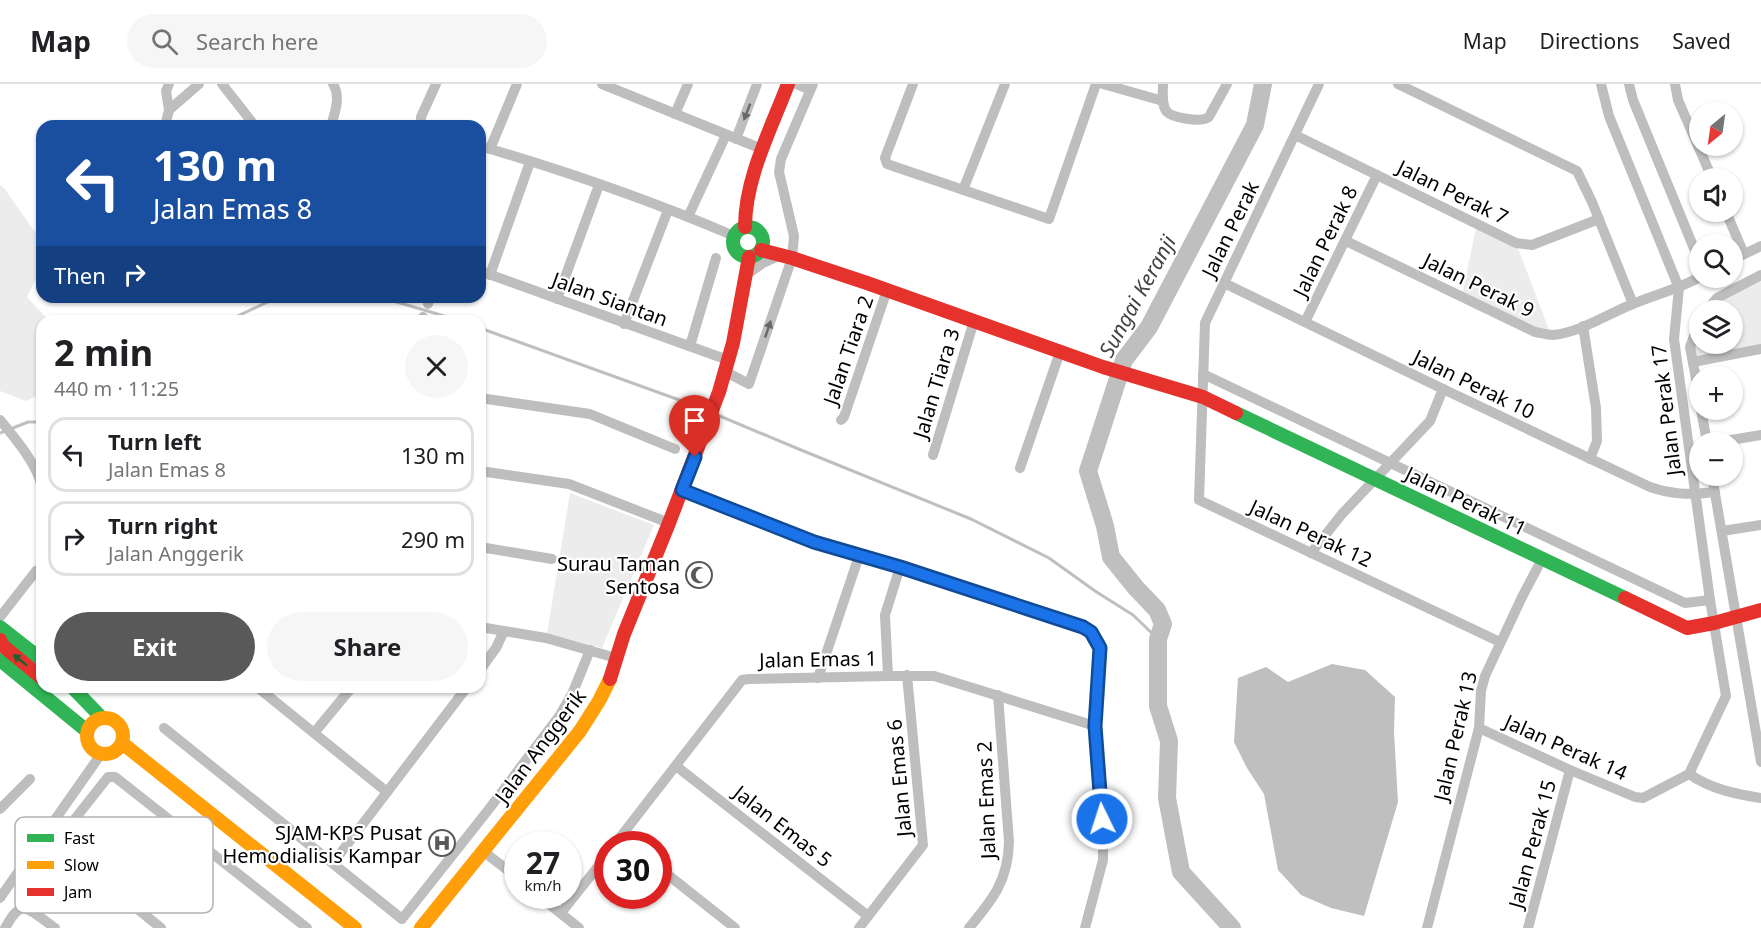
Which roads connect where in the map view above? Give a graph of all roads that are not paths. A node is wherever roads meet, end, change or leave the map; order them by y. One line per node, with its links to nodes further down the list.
1 (169, 84): 26 (street)
2 (199, 84): 26 (street)
3 (222, 84): 29 (street)
4 (333, 84): 30 (street)
5 (436, 84): 31 (street)
6 (517, 84): 34 (street)
7 (602, 84): 23 (street)
8 (688, 84): 27 (street)
9 (757, 84): 33 (street, one-way to 33)
10 (788, 84): 36 (street)
11 (795, 84): 24 (street)
12 (913, 84): 41 (street)
13 (1005, 84): 41 (street)
14 (1096, 84): 41 (street)
15 (1103, 84): 25 (street)
16 (1163, 84): 25 (street)
17 (1227, 84): 25 (street)
18 (1319, 84): 32 (street, Jalan Perak)
19 (1398, 84): 44 (street)
20 (1601, 84): 61 (street, Jalan Perak 17)
21 (1629, 84): 47 (street)
22 (1675, 84): 38 (street)
23 (617, 87): 27 (street)
24 (811, 87): 52 (street)
25 (1163, 101)
26 (169, 110): 28 (street)
27 (675, 114): 33 (street)
28 (166, 120)
29 (250, 120)
30 (333, 120)
31 (422, 120)
32 (1295, 135): 39 (street, Jalan Perak 7); 59 (street, Jalan Perak)
33 (731, 137): 36 (street); 43 (street)
34 (486, 145)
35 (486, 147): 37 (street)
36 (762, 149): 46 (street)
37 (530, 162): 40 (street); 55 (street)
38 (1708, 168)
39 (1377, 175): 44 (street, Jalan Perak 7); 48 (street, Jalan Perak 8)
40 (599, 185): 42 (street); 63 (street)
41 (963, 190)
42 (668, 210): 43 (street); 68 (street)
43 (688, 217): 46 (street)
44 (1599, 219): 65 (street)
45 (1730, 222): 51 (street)
46 (739, 232): 50 (street); 53 (street)
47 (1689, 236)
48 (1346, 241): 67 (street, Jalan Perak 8); 69 (street, Jalan Perak 9)
49 (1761, 246): 51 (street)
50 (761, 250): 52 (street, Jalan Perak 11); 53 (street)
51 (1744, 254)
52 (787, 256): 57 (street); 62 (street, Jalan Perak 11); 75 (street, Jalan Siantan, one-way to 52)
53 (748, 257): 57 (street, Jalan Anggerik)
54 (717, 258): 70 (street)
55 (486, 271)
56 (486, 273): 63 (street, Jalan Siantan)
57 (746, 274): 75 (street, Jalan Anggerik)
58 (1761, 275): 64 (street)
59 (1224, 283): 67 (street, Jalan Perak 10); 77 (street, Jalan Perak)
60 (1689, 283): 61 (street, Jalan Perak 9)
61 (1679, 288): 65 (street, Jalan Perak 9); 96 (street, Jalan Perak 17)
62 (887, 290): 66 (street, Jalan Perak 11); 82 (street, Jalan Tiara 2)
63 (557, 299): 68 (street, Jalan Siantan)
64 (1715, 300)
65 (1633, 304): 69 (street, Jalan Perak 9)
66 (974, 321): 72 (street, Jalan Perak 11); 86 (street, Jalan Tiara 3)
67 (1305, 322): 78 (street, Jalan Perak 10)
68 (624, 324): 70 (street, Jalan Siantan)
69 (1583, 326): 87 (street)
70 (690, 346): 75 (street, Jalan Siantan)
71 (1761, 349): 74 (street)
72 (1060, 352): 79 (street, Jalan Perak 11); 89 (street)
73 (1692, 354): 74 (street)
74 (1693, 362): 76 (street)
75 (726, 366): 94 (street, Jalan Anggerik)
76 (1694, 366)
77 (1203, 374): 79 (street, Jalan Perak); 88 (street, Jalan Perak 11)
78 (1443, 389): 87 (street, Jalan Perak 10); 88 (street)
79 (1203, 397): 92 (street, Jalan Perak 11); 101 (street, Jalan Perak 12)
80 (486, 399): 85 (street)
81 (0, 420): 90 (street)
82 (841, 420)
83 (1761, 435): 84 (street)
84 (1743, 438)
85 (675, 449)
86 (933, 455)
87 (1590, 459): 96 (street, Jalan Perak 10)
88 (1390, 464): 92 (street); 107 (street, Jalan Perak 11)
89 (1020, 468)
90 (36, 471)
91 (486, 472): 97 (street)
92 (1375, 478): 101 (street); 104 (street, Jalan Perak 11)
93 (1714, 486): 95 (street)
94 (682, 490): 97 (street, Jalan Anggerik); 102 (street)
95 (1715, 492): 96 (street, Jalan Perak 10); 99 (street)
96 (1695, 495): 107 (street, Jalan Perak 17)
97 (669, 523): 119 (street, Jalan Anggerik)
98 (1761, 525): 99 (street)
99 (1722, 531): 109 (street)
100 (486, 548): 103 (street)
101 (1311, 553): 116 (street, Jalan Perak 12)
102 (859, 556): 105 (street); 125 (street)
103 (552, 559)
104 (1542, 559): 111 (street, Jalan Perak 11); 116 (street, Jalan Perak 13)
105 (900, 567): 124 (street); 137 (street)
106 (36, 571): 110 (street)
107 (1710, 600): 111 (street, Jalan Perak 17)
108 (1761, 610): 109 (street, Jalan Perak 11)
109 (1736, 616): 111 (street, Jalan Perak 11); 134 (street)
110 (0, 618)
111 (1714, 623): 147 (street)
112 (0, 627): 118 (street)
113 (486, 628): 114 (street)
114 (504, 631): 117 (street); 121 (street)
115 (0, 640): 122 (street, one-way to 115)
116 (1500, 642): 139 (street, Jalan Perak 13)
117 (590, 650): 119 (street); 152 (street)
118 (36, 655)
119 (616, 658): 156 (street, Jalan Anggerik)
120 (0, 660): 126 (street)
121 (486, 662)
122 (36, 673)
123 (907, 675): 124 (street, Jalan Emas 1); 133 (street, Jalan Emas 1); 171 (street, Jalan Emas 6)
124 (888, 676): 125 (street, Jalan Emas 1)
125 (818, 678): 145 (street, Jalan Emas 1)
126 (36, 689)
127 (41, 693): 135 (street)
128 (52, 693): 135 (street)
129 (78, 693): 136 (street)
130 (264, 693): 141 (street)
131 (347, 693): 141 (street)
132 (462, 693): 149 (street)
133 (998, 695): 137 (street, Jalan Emas 1); 181 (street, Jalan Emas 2)
134 (1756, 698): 144 (street)
135 (68, 715): 140 (street)
136 (102, 718): 140 (street); 142 (street)
137 (1095, 726): 182 (street)
138 (164, 728): 160 (street)
139 (1479, 728): 146 (street, Jalan Perak 14); 183 (street, Jalan Perak 13)
140 (87, 731): 143 (street)
141 (314, 733): 149 (street)
142 (122, 743): 143 (street); 176 (street)
143 (100, 754): 153 (street)
144 (1761, 762)
145 (676, 766): 157 (street, Jalan Emas 1); 171 (street, Jalan Emas 5)
146 (1570, 770): 147 (street, Jalan Perak 14); 184 (street, Jalan Perak 15)
147 (1689, 774): 150 (street)
148 (30, 779): 151 (street)
149 (387, 792): 160 (street)
150 (1761, 798)
151 (0, 809)
152 (489, 809): 156 (street); 160 (street)
153 (56, 817)
154 (76, 817): 155 (street)
155 (166, 817)
156 (507, 823): 158 (street, Jalan Anggerik)
157 (626, 831)
158 (484, 852): 161 (street); 177 (street, Jalan Anggerik)
159 (213, 854): 175 (street)
160 (333, 863)
161 (504, 867)
162 (594, 872): 170 (street)
163 (15, 876): 165 (street)
164 (672, 878): 179 (street)
165 (0, 898)
166 (556, 909): 170 (street)
167 (16, 913): 172 (street)
168 (33, 913): 173 (street)
169 (142, 913): 174 (street)
170 (561, 913): 178 (street)
171 (868, 916): 180 (street, Jalan Emas 6)
172 (5, 928)
173 (56, 928)
174 (161, 928)
175 (307, 928)
176 (355, 928)
177 (421, 928)
178 (579, 928)
179 (735, 928)
180 (859, 928)
181 (969, 928)
182 (1085, 928)
183 (1427, 928)
184 (1528, 928)

